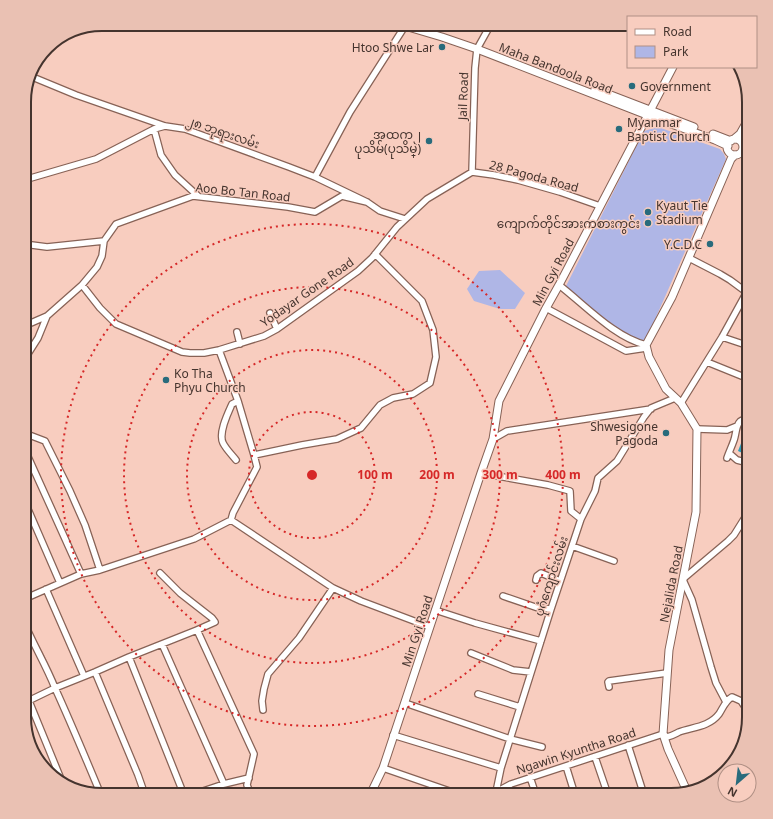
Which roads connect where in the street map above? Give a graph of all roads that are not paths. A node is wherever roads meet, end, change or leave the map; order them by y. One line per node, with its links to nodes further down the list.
1 (405, 31): 13 (street)
2 (428, 31): 4 (main road, Maha Bandoola Road)
3 (487, 31): 4 (street, Jail Road)
4 (478, 47): 7 (main road, Maha Bandoola Road); 12 (street, Jail Road)
5 (672, 68): 7 (main road, Min Gyi Road)
6 (35, 78): 8 (street, ၂၈ ဘုရားလမ်း)
7 (648, 113): 11 (main road, Maha Bandoola Road); 17 (main road, Min Gyi Road)
8 (165, 126): 9 (street); 13 (street, ၂၈ ဘုရားလမ်း)
9 (154, 129): 14 (street); 15 (street)
10 (742, 136): 11 (main road)
11 (738, 147): 22 (main road)
12 (472, 172): 17 (street, 28 Pagoda Road); 18 (street, 28 Pagoda Road)
13 (316, 177): 16 (street, ၂၈ ဘုရားလမ်း)
14 (31, 178)
15 (198, 196): 16 (street, Aoo Bo Tan Road); 19 (street, Aoo Bo Tan Road)
16 (367, 202): 18 (street, ၂၈ ဘုရားလမ်း)
17 (600, 206): 24 (main road, Min Gyi Road)
18 (405, 219): 21 (street, Yodayar Gone Road)
19 (104, 241): 20 (street); 23 (street, Aoo Bo Tan Road)
20 (31, 245)
21 (375, 254): 31 (street, Yodayar Gone Road); 50 (street)
22 (689, 258): 25 (street); 36 (main road)
23 (82, 285): 29 (street, Aoo Bo Tan Road); 38 (street, Yodayar Gone Road)
24 (559, 285): 27 (main road, Min Gyi Road); 36 (street)
25 (742, 288)
26 (742, 302): 33 (street)
27 (546, 308): 36 (street); 49 (main road, Min Gyi Road)
28 (270, 313): 31 (street)
29 (47, 316): 30 (street); 37 (street)
30 (31, 323)
31 (277, 329): 34 (street, Yodayar Gone Road)
32 (237, 332): 34 (street)
33 (722, 337): 35 (street); 39 (street)
34 (240, 344): 38 (street, Yodayar Gone Road)
35 (742, 344)
36 (646, 347): 41 (main road)
37 (31, 349)
38 (219, 350): 42 (street)
39 (707, 362): 40 (street); 43 (street)
40 (742, 376)
41 (675, 398): 43 (main road); 44 (street)
42 (238, 401): 50 (street); 51 (street)
43 (681, 403): 47 (main road)
44 (651, 408): 49 (street); 56 (street, ပုဂံကျောင်းလမ်း)
45 (742, 422): 46 (street)
46 (736, 426): 47 (street); 52 (street)
47 (697, 429): 65 (main road, Nejalida Road)
48 (31, 436): 61 (street)
49 (493, 438): 54 (main road, Min Gyi Road)
50 (254, 455): 57 (street)
51 (236, 460)
52 (742, 461)
53 (31, 463): 63 (street)
54 (481, 473): 56 (street); 73 (main road, Min Gyi Road)
55 (31, 516): 67 (street)
56 (581, 519): 59 (street, ပုဂံကျောင်းလမ်း)
57 (231, 520): 61 (street); 68 (street)
58 (742, 522): 65 (street)
59 (572, 546): 60 (street); 66 (street, ပုဂံကျောင်းလမ်း)
60 (614, 561)
61 (100, 570): 63 (street)
62 (160, 573): 75 (street)
63 (81, 574): 67 (street)
64 (536, 580): 66 (street)
65 (683, 580): 83 (main road, Nejalida Road); 89 (street)
66 (560, 581): 72 (street, ပုဂံကျောင်းလမ်း)
67 (60, 584): 69 (street)
68 (333, 588): 74 (street); 93 (street)
69 (46, 589): 70 (street); 84 (street)
70 (31, 596)
71 (503, 596): 72 (street)
72 (551, 609): 77 (street, ပုဂံကျောင်းလမ်း)
73 (435, 610): 74 (main road, Min Gyi Road); 77 (street)
74 (430, 627): 91 (main road, Min Gyi Road)
75 (197, 630): 78 (street); 106 (street)
76 (31, 638): 86 (street)
77 (541, 641): 82 (street, ပုဂံကျောင်းလမ်း)
78 (162, 644): 80 (street); 107 (street)
79 (471, 653): 82 (street)
80 (129, 657): 81 (street); 111 (street)
81 (95, 672): 84 (street); 110 (street)
82 (531, 672): 92 (street, ပုဂံကျောင်းလမ်း)
83 (667, 673): 85 (street); 95 (main road, Nejalida Road)
84 (84, 676): 86 (street)
85 (610, 687)
86 (56, 688): 88 (street); 109 (street)
87 (478, 694): 92 (street)
88 (31, 700)
89 (726, 702): 90 (street); 95 (street, Ngawin Kyuntha Road)
90 (742, 702)
91 (405, 703): 96 (main road, Min Gyi Road); 97 (street)
92 (520, 707): 97 (street, ပုဂံကျောင်းလမ်း)
93 (263, 710)
94 (31, 711): 104 (street)
95 (663, 734): 98 (street, Ngawin Kyuntha Road); 108 (main road, Nejalida Road)
96 (393, 735): 102 (main road, Min Gyi Road); 103 (street)
97 (510, 739): 99 (street); 103 (street, ပုဂံကျောင်းလမ်း)
98 (628, 745): 100 (street, Ngawin Kyuntha Road); 121 (street)
99 (542, 747)
100 (595, 756): 101 (street, Ngawin Kyuntha Road); 120 (street)
101 (566, 766): 105 (street, Ngawin Kyuntha Road); 119 (street)
102 (383, 768): 114 (main road, Min Gyi Road); 115 (street)
103 (501, 768): 116 (street, ပုဂံကျောင်းလမ်း)
104 (58, 772)
105 (530, 777): 117 (street, Ngawin Kyuntha Road); 118 (street)
106 (249, 778): 107 (street); 113 (street)
107 (224, 784): 112 (street)
108 (685, 786)
109 (98, 788)
110 (143, 788)
111 (181, 788)
112 (212, 788)
113 (248, 788)
114 (373, 788)
115 (441, 788)
116 (498, 788)
117 (505, 788)
118 (534, 788)
119 (573, 788)
120 (606, 788)
121 (642, 788)

